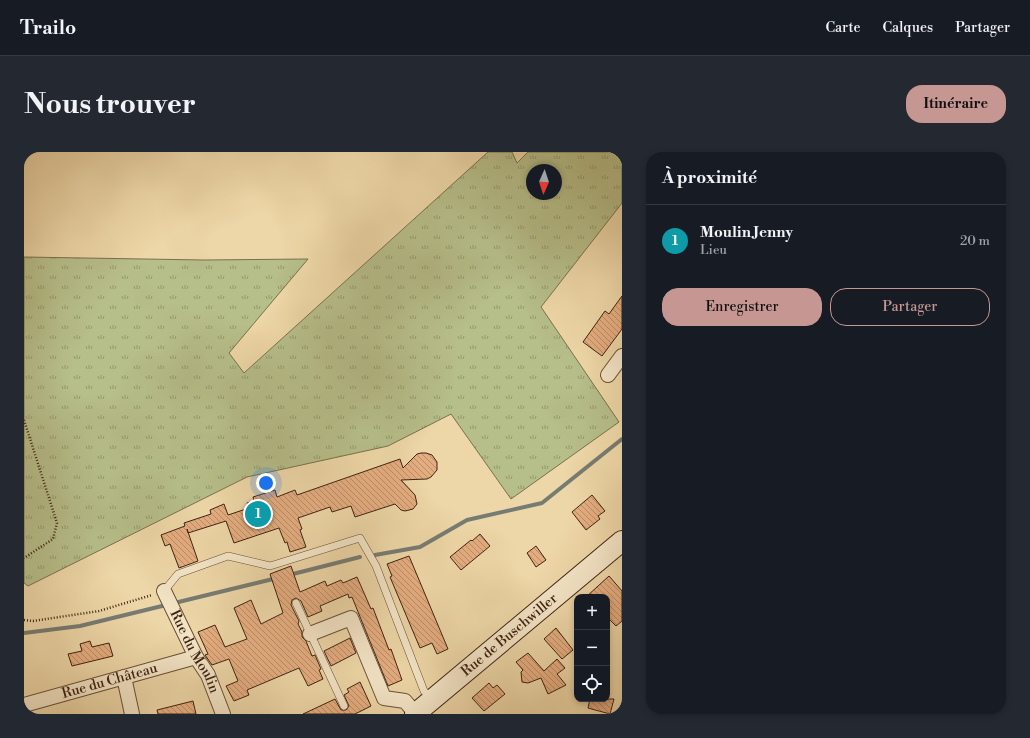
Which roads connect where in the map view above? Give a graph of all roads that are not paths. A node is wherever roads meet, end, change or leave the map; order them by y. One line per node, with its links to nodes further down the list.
1 (622, 356): 2 (street)
2 (608, 375)
3 (622, 541): 9 (street, Rue de Buschwiller)
4 (165, 593): 7 (street, Rue du Moulin); 9 (lane)
5 (296, 603): 6 (lane)
6 (310, 634): 10 (lane); 14 (street)
7 (196, 657): 8 (street, Rue du Château); 13 (street, Rue du Moulin)
8 (124, 677): 11 (street, Rue du Château); 12 (street)
9 (432, 699): 14 (street, Rue de Buschwiller)
10 (344, 706)
11 (29, 707)
12 (132, 714)
13 (223, 714)
14 (415, 714)

